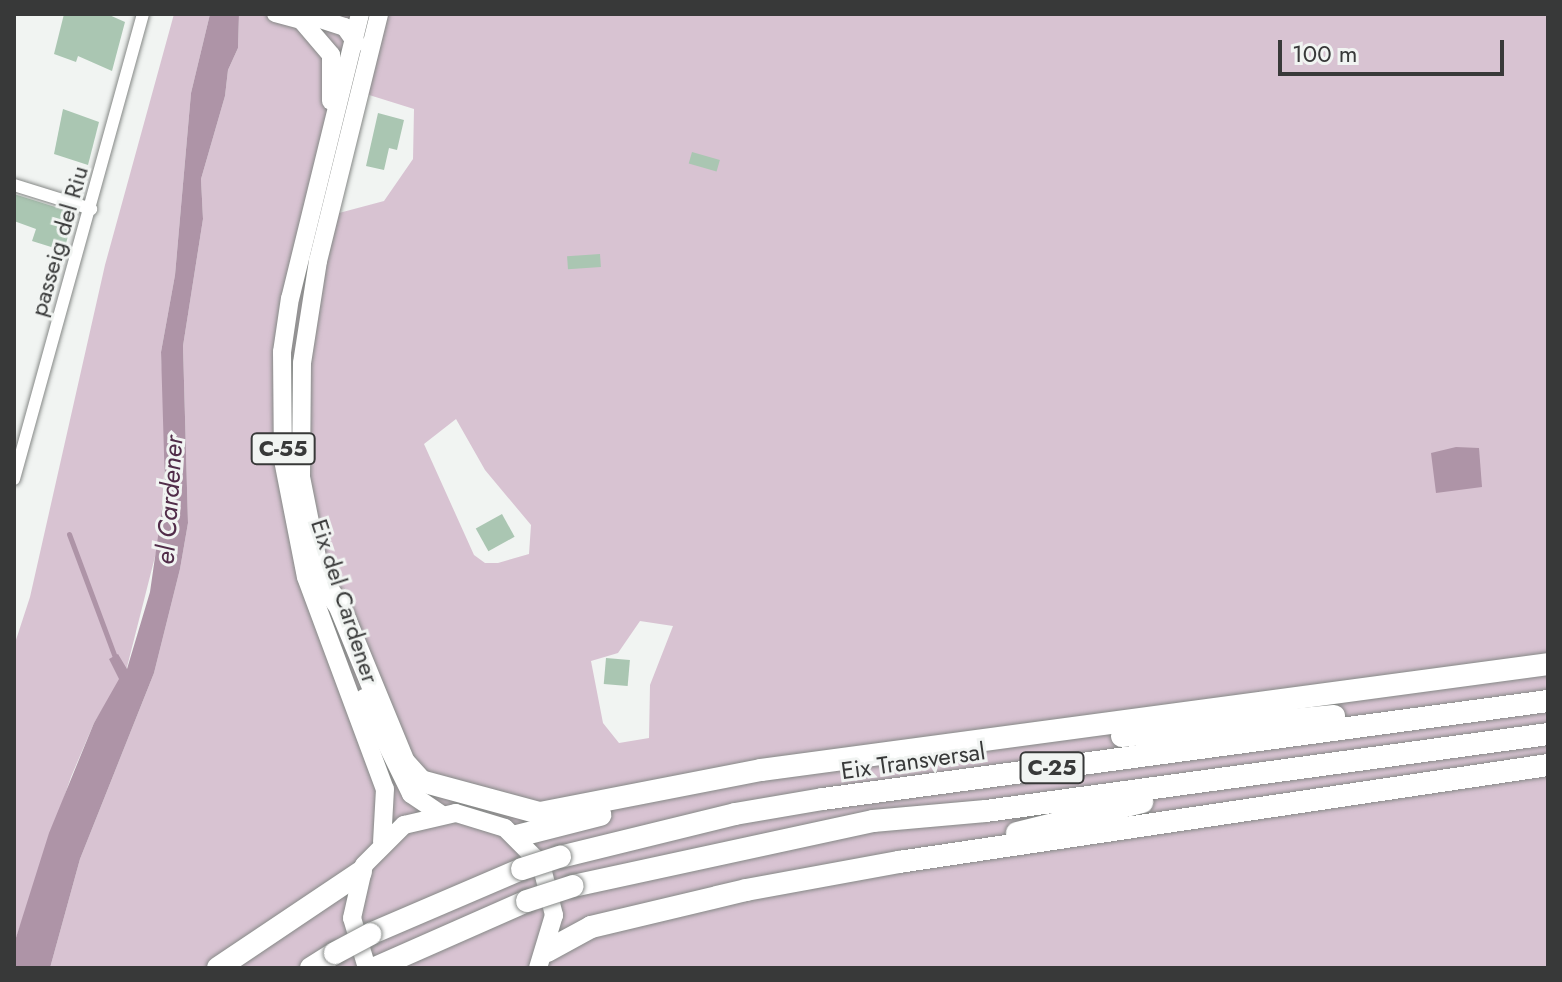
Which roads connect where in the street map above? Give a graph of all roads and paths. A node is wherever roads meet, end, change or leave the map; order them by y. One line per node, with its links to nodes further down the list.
1 (143, 14): 11 (street, passeig del Riu)
2 (275, 14): 6 (street)
3 (360, 14): 7 (main road, Eix del Cardener / C-55)
4 (369, 14): 7 (main road, Eix del Cardener / C-55)
5 (379, 14): 10 (main road, Eix del Cardener / C-55)
6 (310, 21): 7 (main road); 8 (main road, Eix del Cardener / C-55)
7 (353, 35): 8 (main road, Eix del Cardener / C-55); 10 (main road, Eix del Cardener / C-55)
8 (329, 135): 24 (main road, Eix del Cardener / C-55)
9 (14, 185): 11 (street)
10 (332, 199): 13 (main road, Eix del Cardener / C-55)
11 (91, 209): 12 (street, passeig del Riu)
12 (14, 479)
13 (320, 579): 21 (highway); 22 (main road, Eix del Cardener / C-55)
14 (1548, 664): 18 (highway)
15 (1548, 701): 16 (highway, Eix Transversal / C-25)
16 (1468, 712): 18 (highway); 30 (highway, Eix Transversal / C-25, bridge)
17 (1548, 734): 20 (highway, C-25)
18 (856, 756): 21 (highway)
19 (1548, 765): 25 (highway)
20 (1257, 774): 25 (highway); 28 (highway, C-25, bridge)
21 (664, 789): 23 (highway)
22 (441, 814): 23 (main road); 24 (main road)
23 (517, 836): 27 (main road)
24 (382, 842): 26 (main road)
25 (899, 862): 27 (highway)
26 (361, 872): 28 (main road); 29 (highway)
27 (543, 959)
28 (376, 967)
29 (218, 968)
30 (311, 968)

